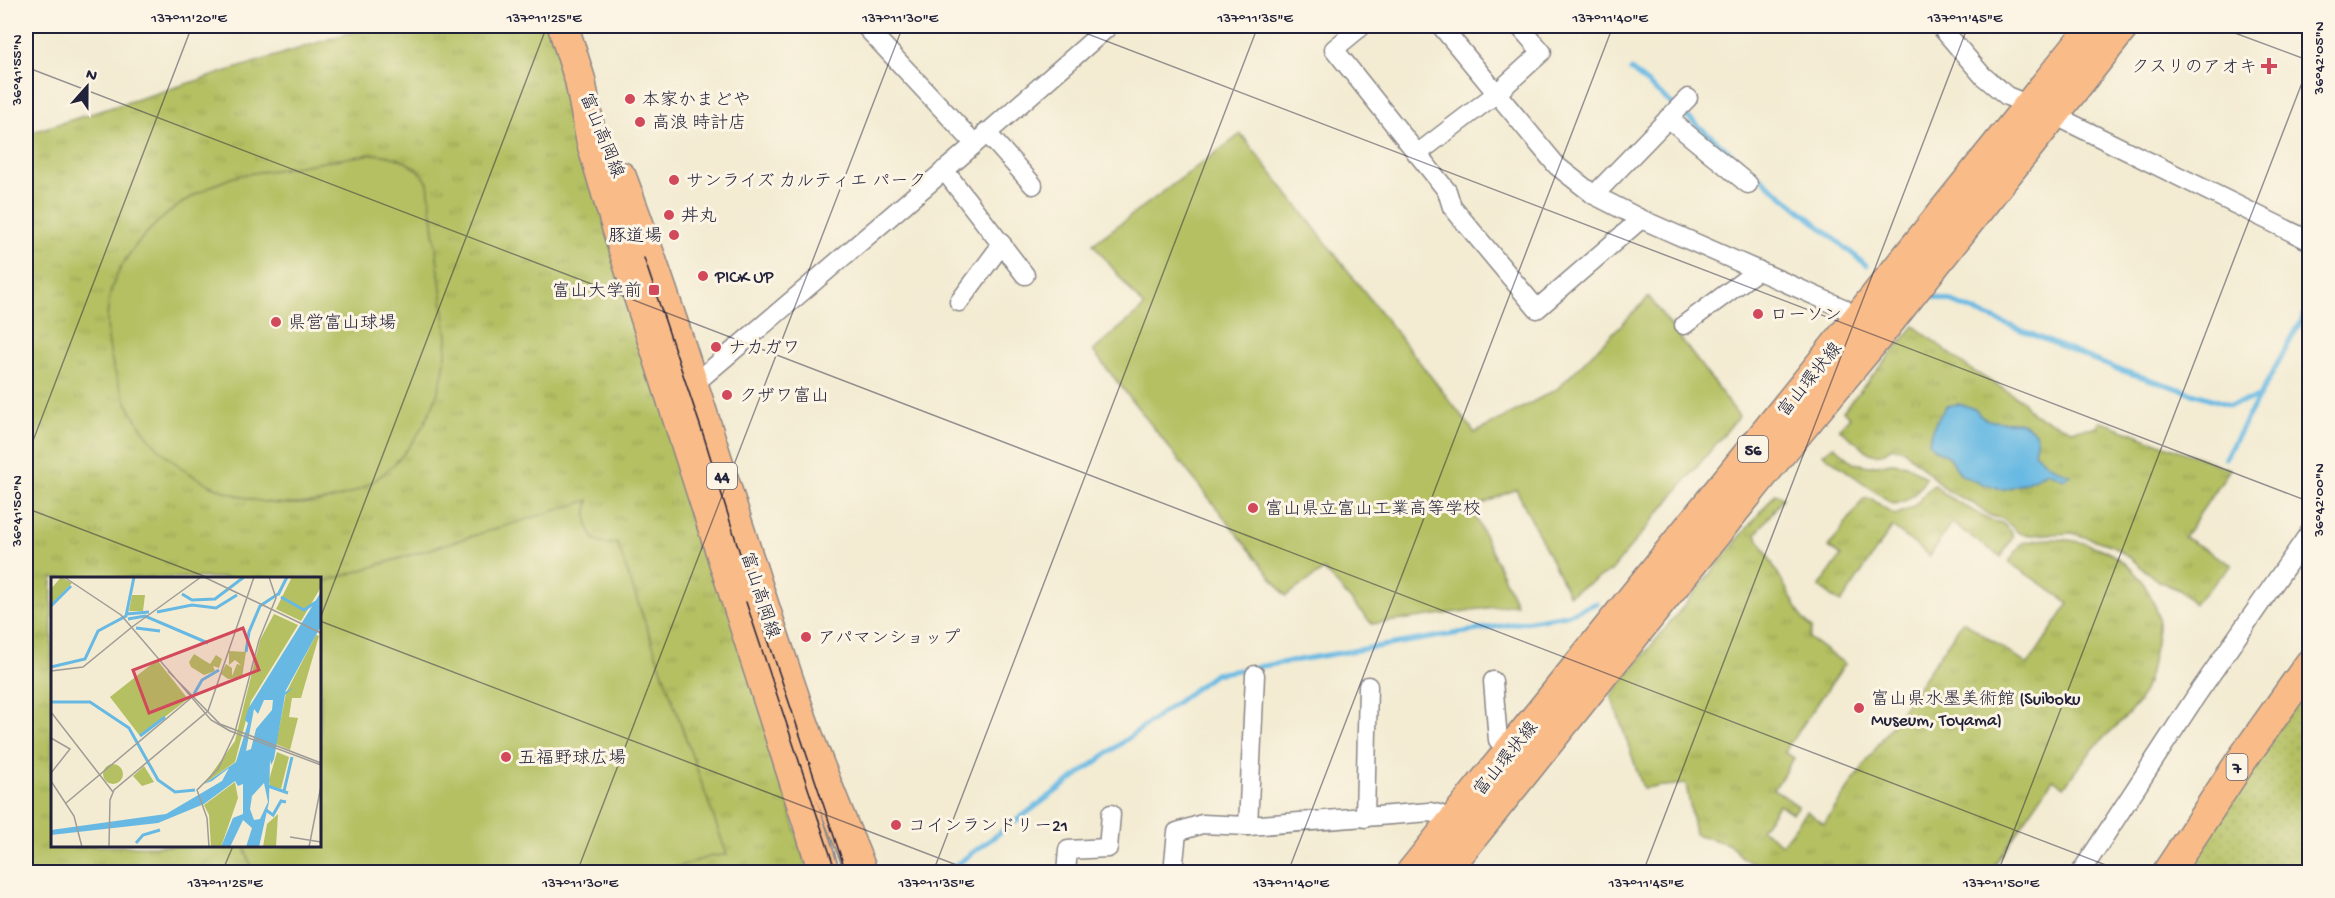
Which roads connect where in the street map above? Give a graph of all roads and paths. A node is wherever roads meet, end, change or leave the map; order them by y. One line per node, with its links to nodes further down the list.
1 (563, 26): 10 (main road, 44)
2 (865, 26): 13 (street)
3 (1109, 26): 13 (street)
4 (1362, 26): 14 (street)
5 (1441, 26): 11 (street)
6 (1519, 26): 11 (street)
7 (1940, 26): 12 (street)
8 (2093, 26): 12 (main road, 富山環状線 / 56)
9 (2124, 26): 12 (main road, 富山環状線 / 56)
10 (580, 80): 27 (main road, 富山高岡線 / 44); 38 (main road, 富山高岡線 / 44)
11 (1497, 93): 14 (street); 18 (street)
12 (2040, 110): 20 (street); 26 (main road, 富山環状線 / 56)
13 (980, 137): 15 (street); 16 (street)
14 (1417, 154): 19 (street)
15 (944, 170): 21 (street); 27 (street)
16 (1033, 184)
17 (1748, 184): 18 (street)
18 (1594, 195): 19 (street)
19 (1641, 219): 22 (street)
20 (2310, 241)
21 (1002, 244): 23 (street); 24 (street)
22 (1758, 270): 25 (street); 26 (street)
23 (1025, 275)
24 (959, 302)
25 (1684, 325)
26 (1867, 328): 33 (main road, 富山環状線 / 56); 37 (main road, 富山環状線 / 56)
27 (693, 385): 39 (main road, 富山高岡線 / 44)
28 (2310, 532): 44 (street)
29 (2310, 664): 45 (main road, 7)
30 (1255, 675): 36 (street)
31 (1493, 681): 33 (street)
32 (1368, 686): 35 (street)
33 (1509, 753): 37 (main road, 富山環状線 / 56)
34 (1111, 814): 40 (street)
35 (1365, 818): 36 (street); 37 (street)
36 (1248, 826): 41 (street)
37 (1462, 831): 42 (main road, 富山環状線 / 56); 43 (main road, 富山環状線 / 56)
38 (824, 873)
39 (862, 873)
40 (1066, 873)
41 (1173, 873)
42 (1412, 873)
43 (1444, 873)
44 (2081, 873)
45 (2168, 873)

